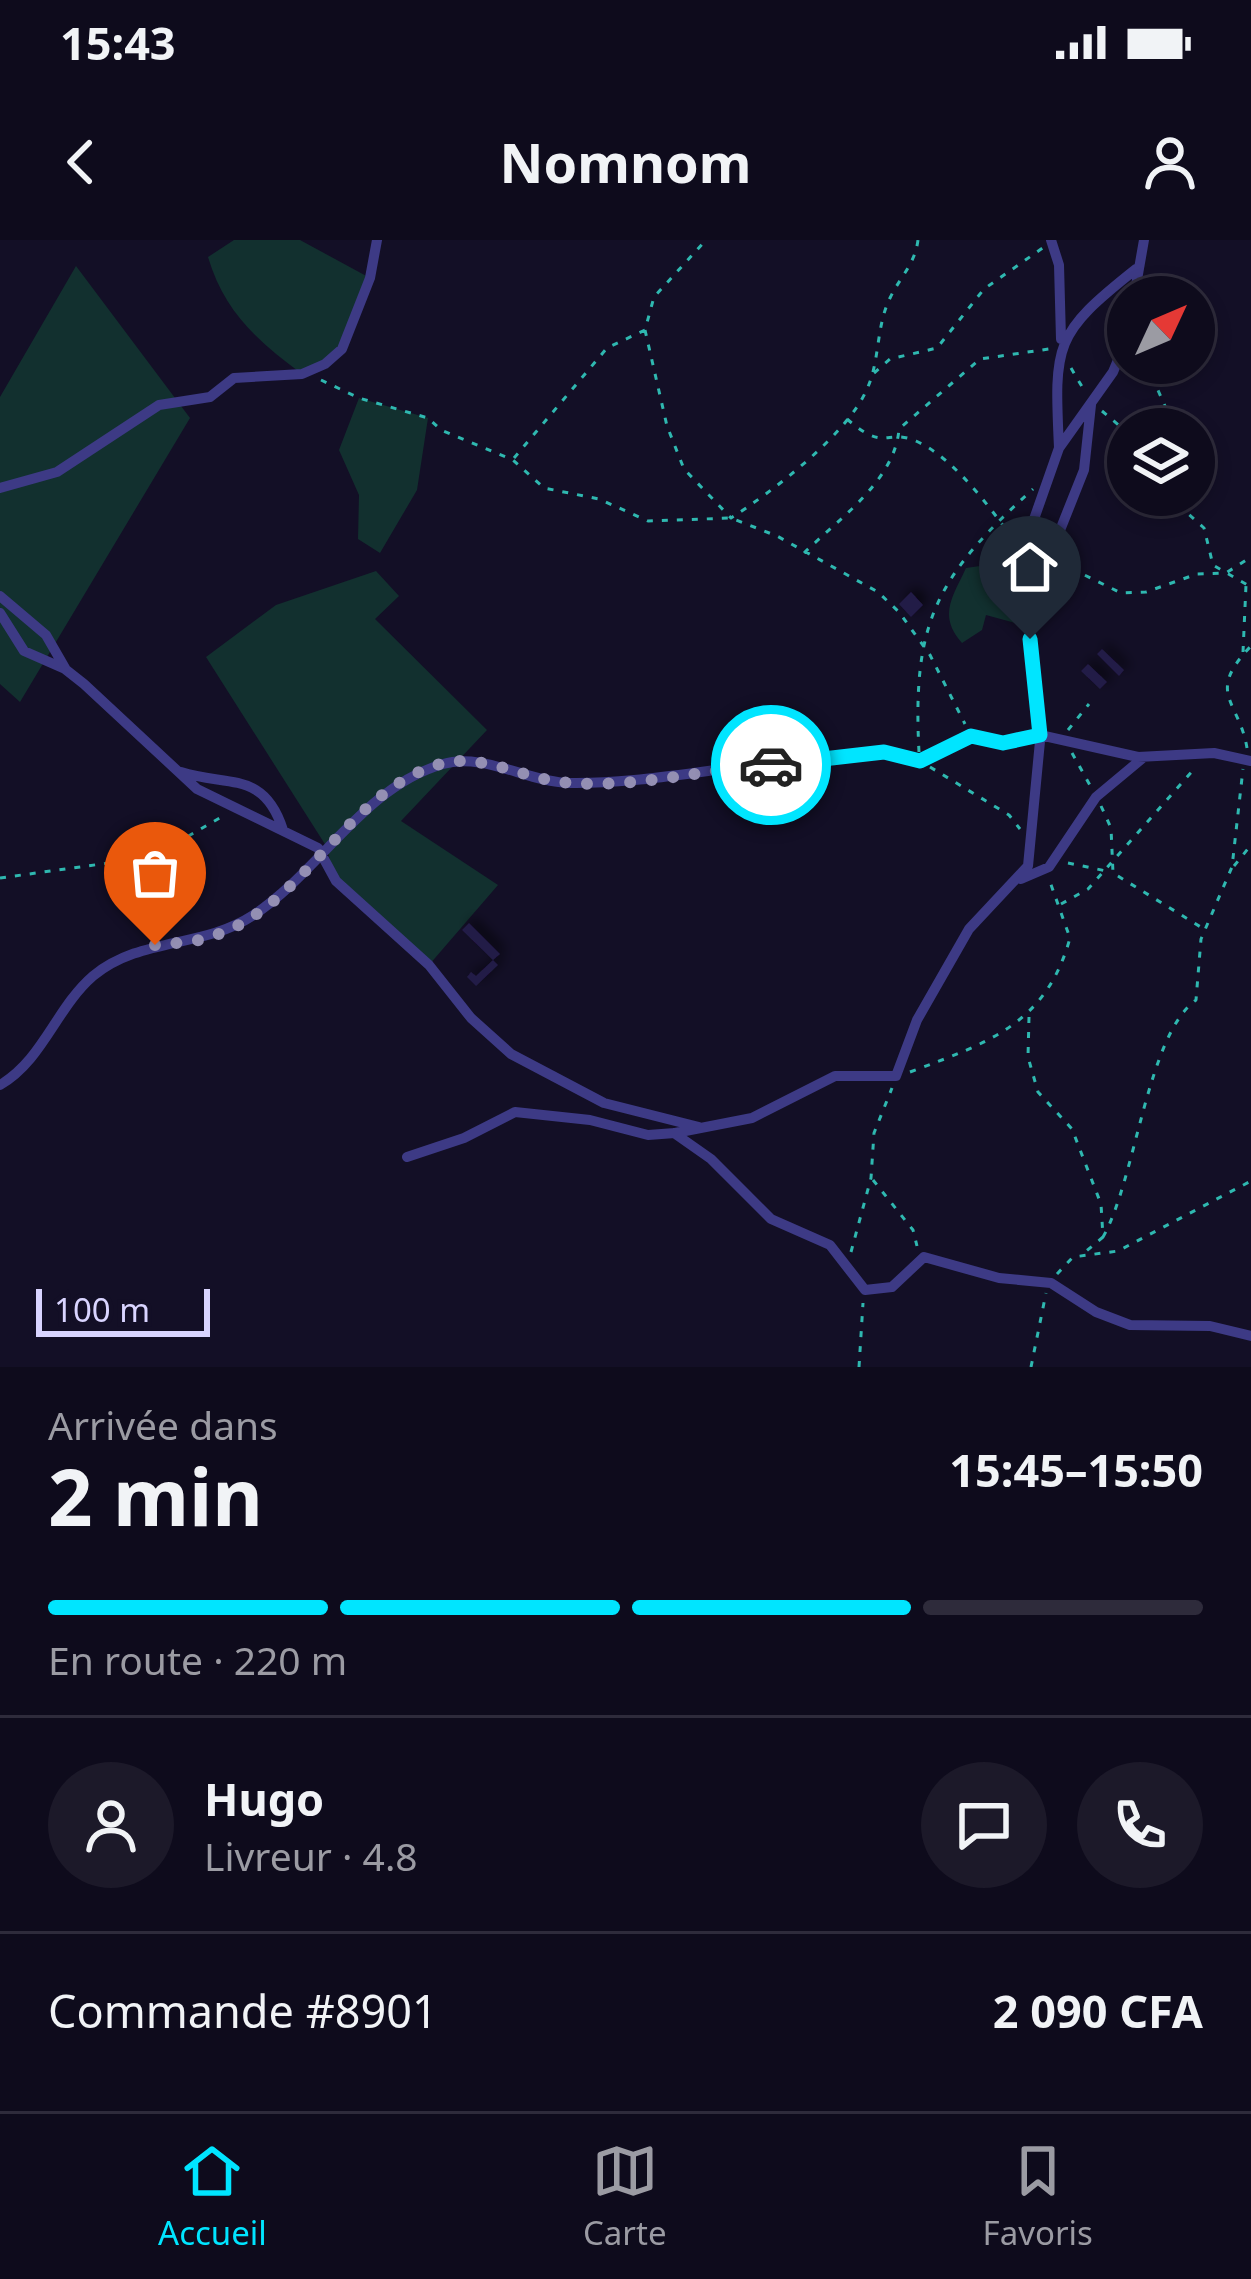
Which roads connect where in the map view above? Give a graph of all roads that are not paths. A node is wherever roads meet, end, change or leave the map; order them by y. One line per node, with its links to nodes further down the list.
1 (377, 240): 10 (street)
2 (1051, 240): 6 (street)
3 (1144, 240): 4 (street)
4 (1136, 269): 5 (street); 6 (street)
5 (1136, 276)
6 (1060, 348): 9 (street)
7 (1107, 380): 8 (street)
8 (1091, 401): 9 (street); 13 (street)
9 (1059, 448): 13 (street)
10 (0, 488)
11 (0, 596): 14 (street)
12 (0, 613): 14 (street)
13 (1030, 639): 15 (street)
14 (65, 669): 18 (street)
15 (1040, 735): 16 (street); 20 (street); 21 (street)
16 (1144, 758): 17 (street); 21 (street)
17 (1248, 760)
18 (181, 772): 19 (street); 19 (street)
19 (283, 830): 20 (street)
20 (324, 853): 22 (street); 23 (street)
21 (1008, 885): 24 (street)
22 (0, 1085)
23 (645, 1115): 24 (street); 25 (street)
24 (708, 1129): 25 (street)
25 (675, 1133): 26 (street); 27 (street)
26 (407, 1157)
27 (1251, 1336)

